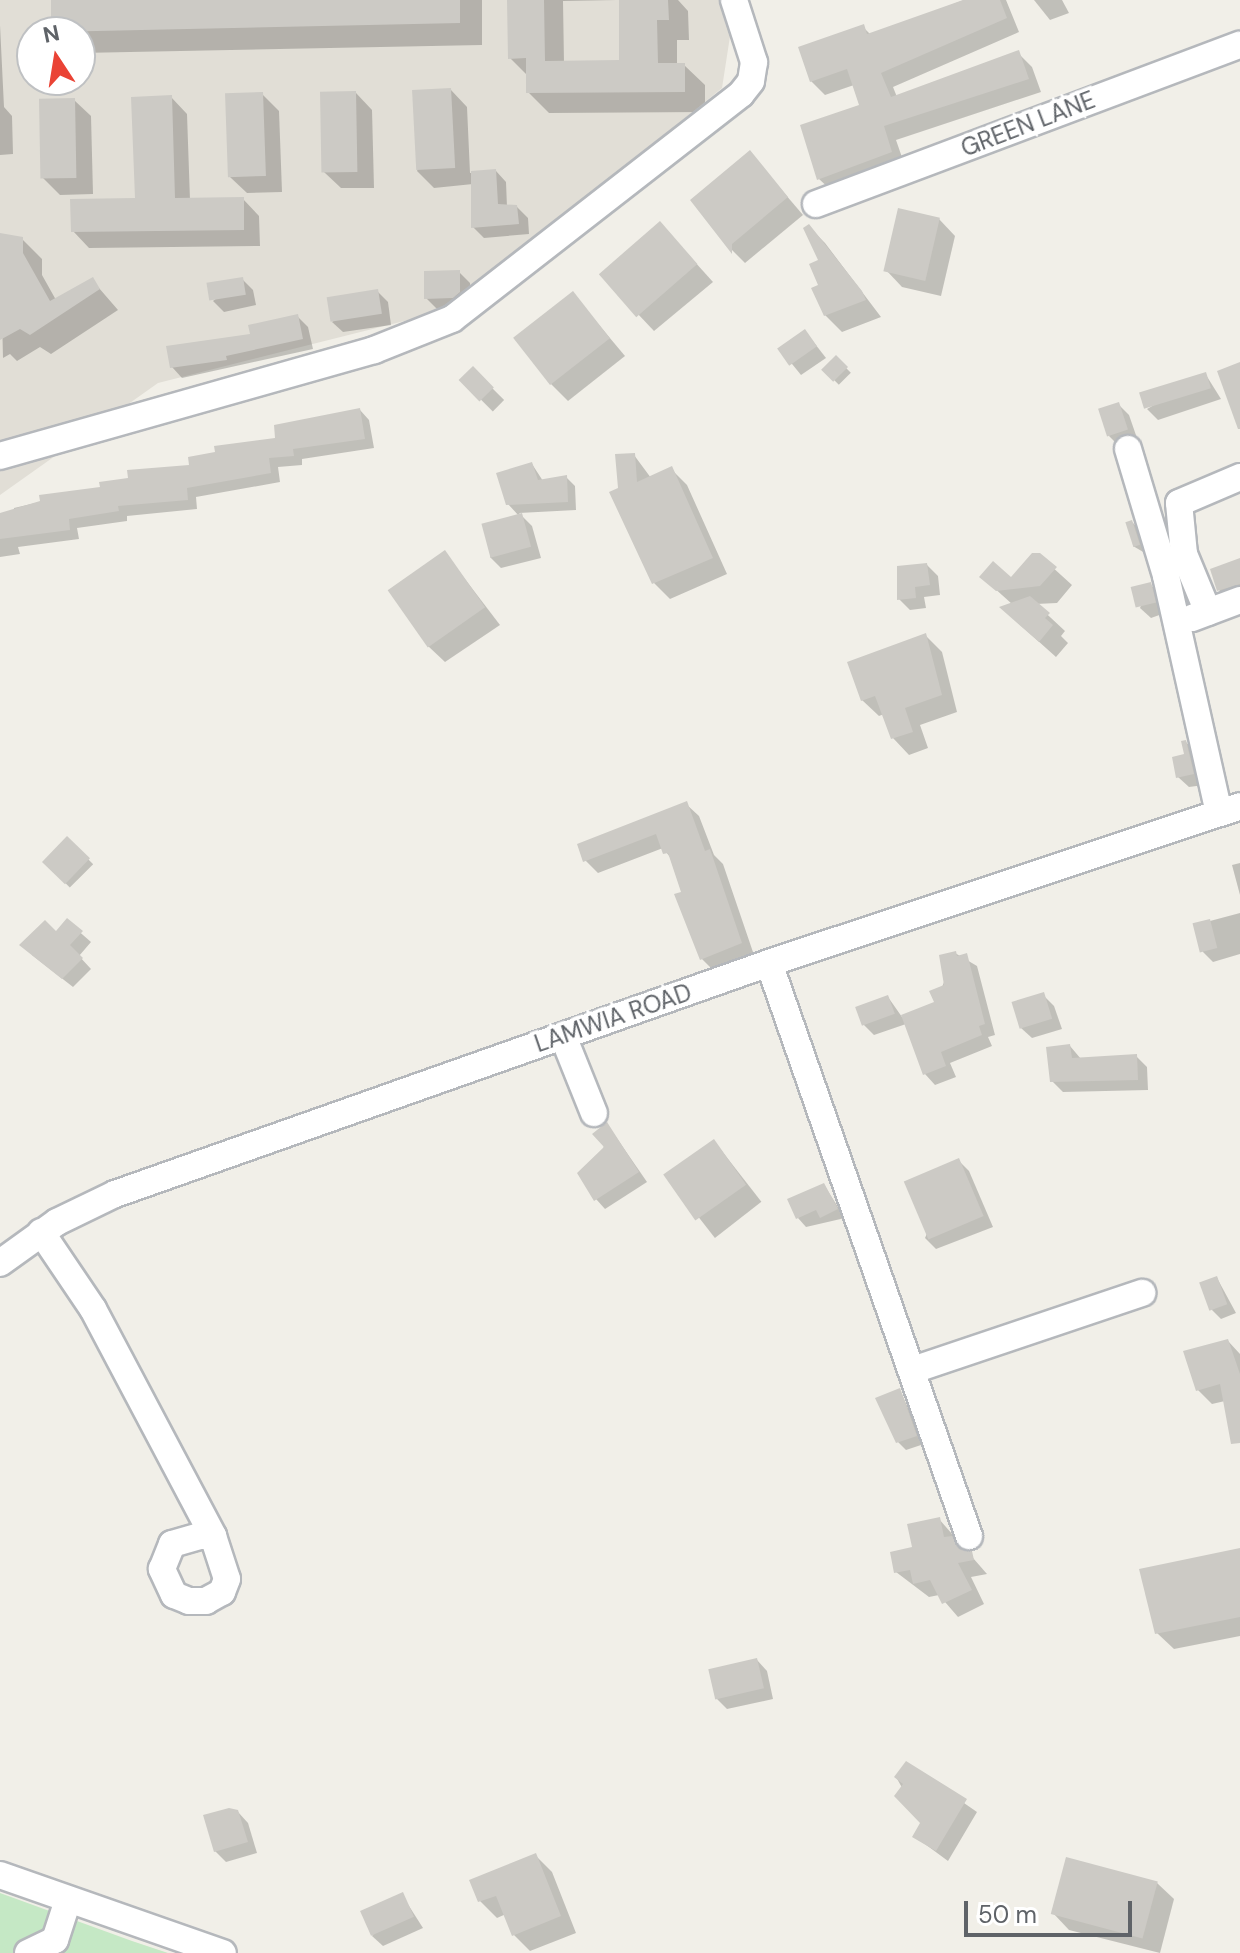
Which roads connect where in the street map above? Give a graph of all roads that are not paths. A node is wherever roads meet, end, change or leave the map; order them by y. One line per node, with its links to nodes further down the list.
1 (734, 0): 5 (street)
2 (1240, 45): 3 (street, GREEN LANE)
3 (816, 204)
4 (1128, 449): 9 (street)
5 (0, 456)
6 (1240, 477): 8 (street)
7 (1240, 600): 8 (street)
8 (1208, 612): 9 (street)
9 (1177, 624): 10 (street)
10 (1229, 809): 11 (street, LAMWIA ROAD)
11 (769, 963): 12 (street, LAMWIA ROAD); 17 (street)
12 (563, 1036): 13 (street); 14 (street, LAMWIA ROAD)
13 (594, 1113)
14 (41, 1232): 15 (street, LAMWIA ROAD); 18 (street)
15 (0, 1263)
16 (1142, 1293): 17 (street)
17 (913, 1370): 19 (street)
18 (213, 1536)
19 (969, 1536)
20 (0, 1875): 21 (street)
21 (68, 1900): 22 (street); 23 (street)
22 (28, 1953)
23 (223, 1953)

